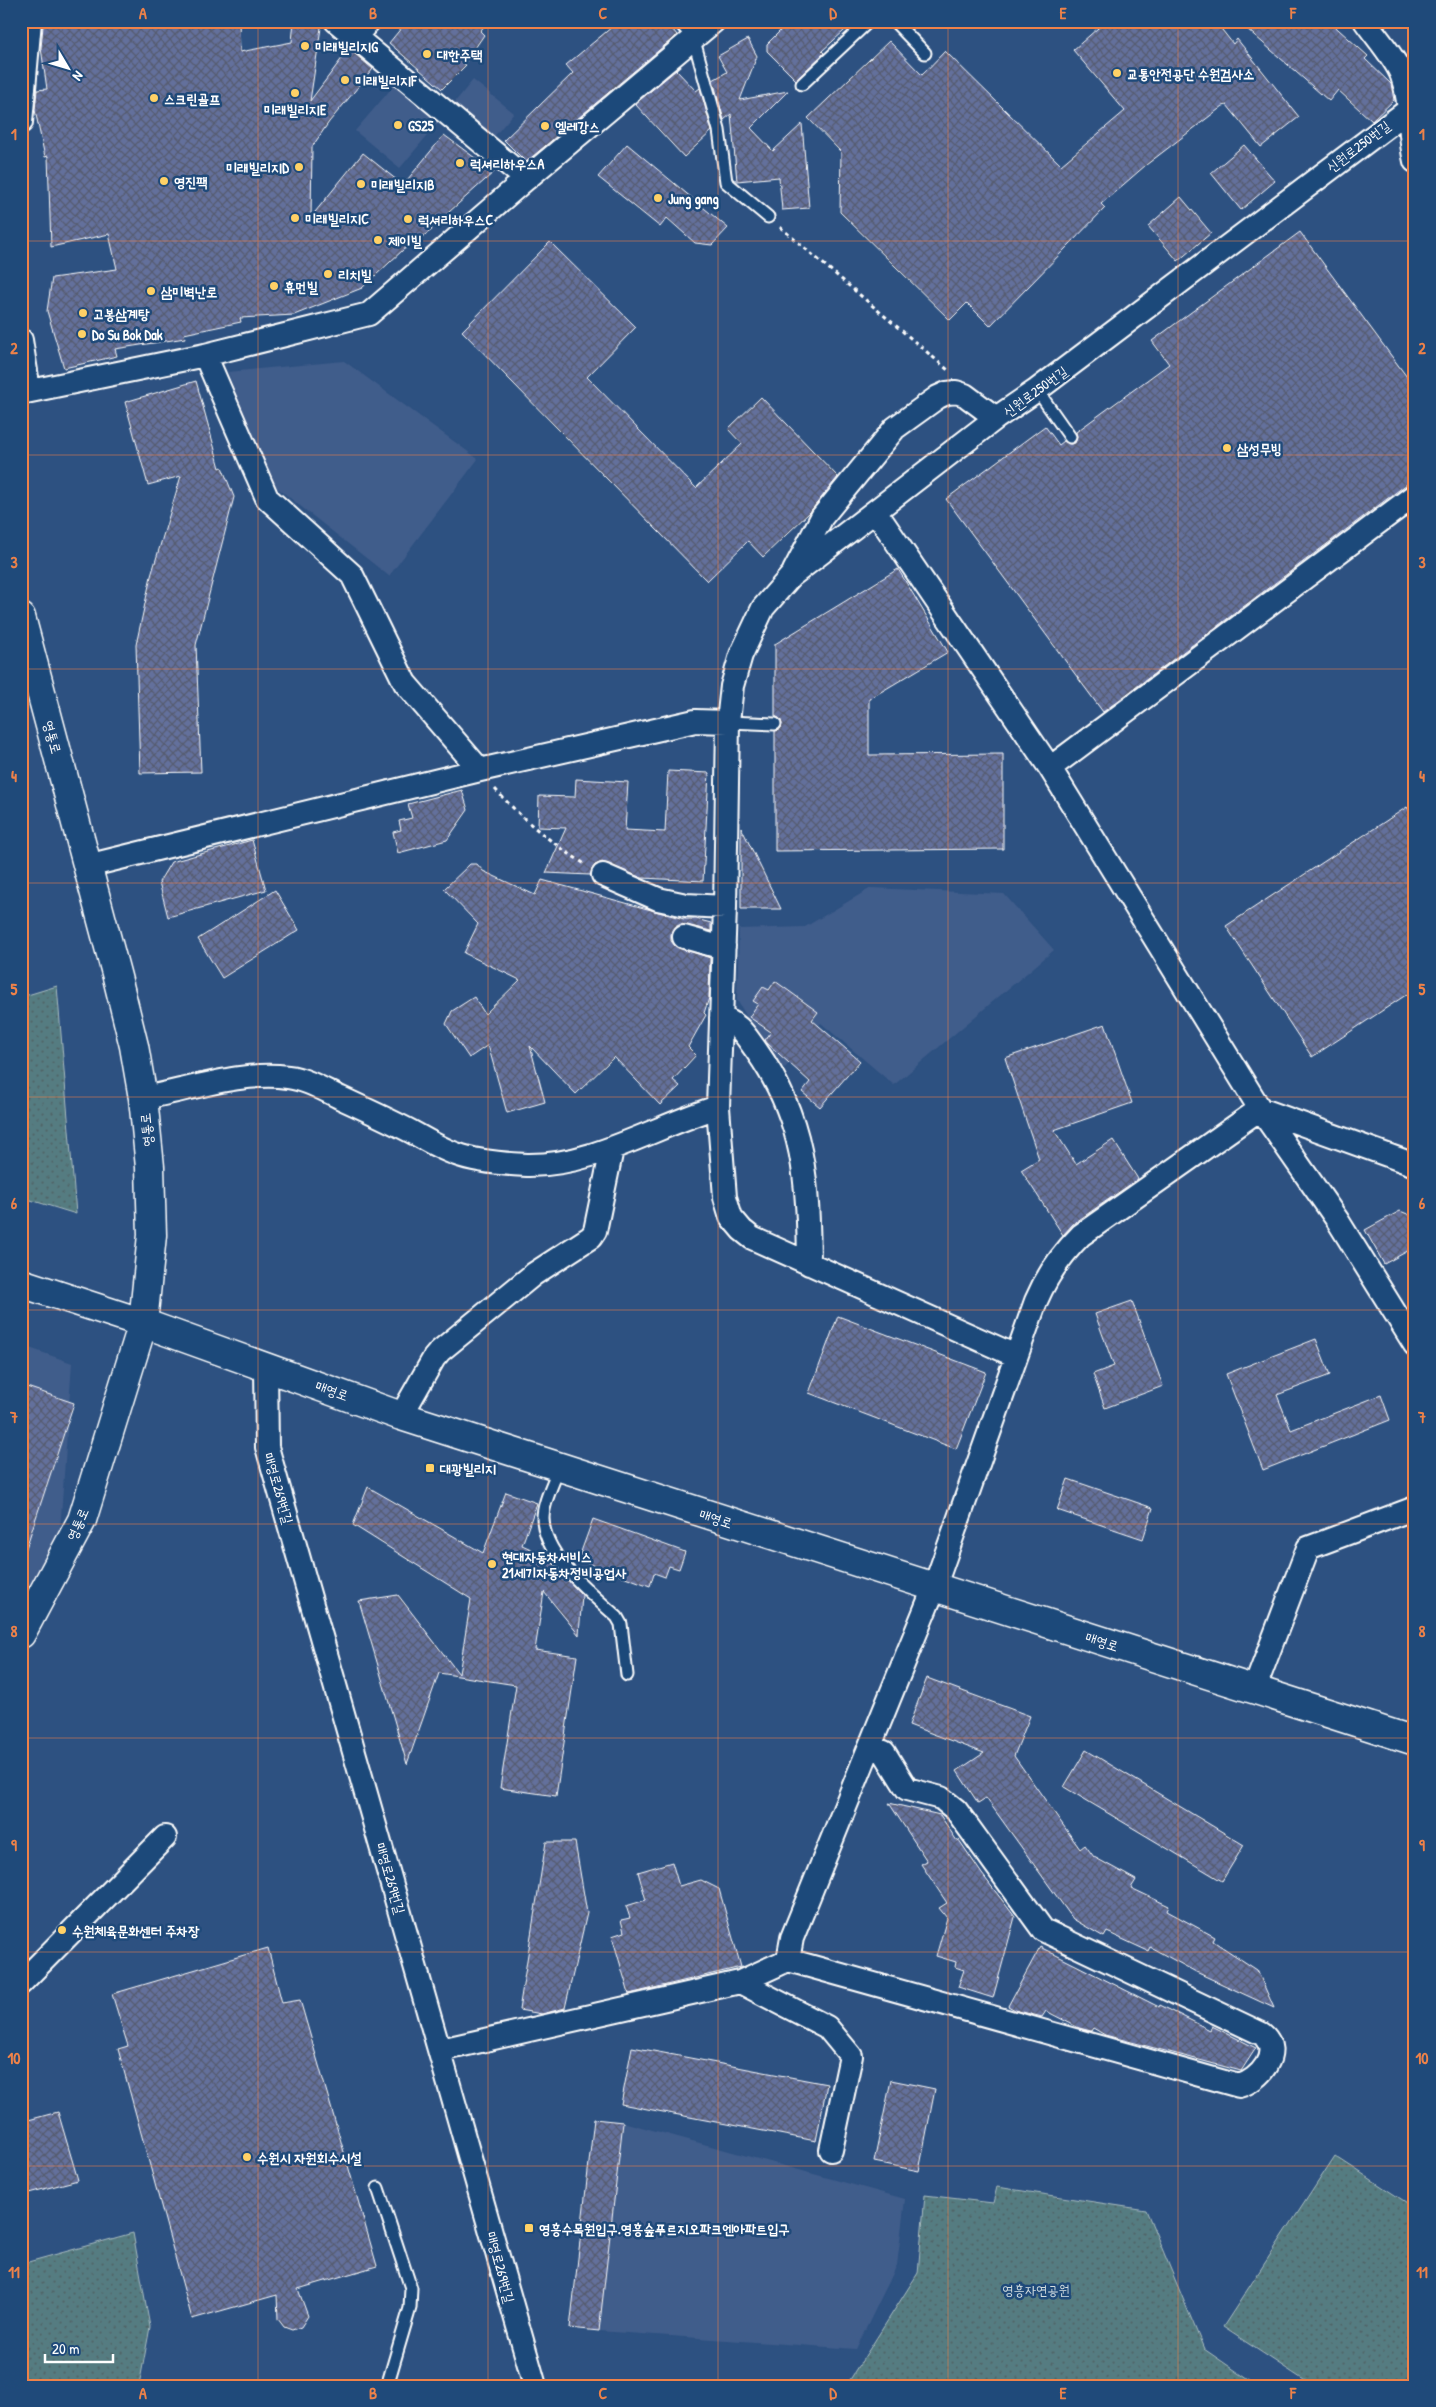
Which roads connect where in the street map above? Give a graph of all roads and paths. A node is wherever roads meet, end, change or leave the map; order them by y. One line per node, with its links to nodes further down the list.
1 (336, 21): 7 (street)
2 (714, 21): 8 (street)
3 (869, 21): 10 (lane)
4 (894, 21): 9 (lane)
5 (1365, 21): 11 (street)
6 (28, 28): 12 (street)
7 (362, 29): 14 (street)
8 (685, 29): 14 (street); 15 (lane)
9 (925, 53)
10 (802, 84)
11 (1412, 106): 13 (street); 18 (street, 신원로250번길)
12 (21, 122)
13 (1415, 161)
14 (526, 179): 17 (street)
15 (768, 217): 20 (path)
16 (21, 340): 19 (street)
17 (205, 355): 19 (street); 30 (street)
18 (1037, 390): 21 (street, 신원로250번길); 22 (lane)
19 (25, 391)
20 (956, 392): 21 (street); 25 (street)
21 (996, 418): 24 (street, 신원로250번길)
22 (1070, 437)
23 (1415, 495): 29 (street)
24 (876, 512): 25 (street, 신원로250번길); 29 (street)
25 (791, 576): 27 (street, 신원로250번길)
26 (22, 626): 31 (street, 영통로)
27 (728, 722): 28 (lane); 30 (street); 33 (street, 신원로250번길)
28 (775, 724)
29 (1050, 768): 39 (street)
30 (480, 770): 31 (street); 32 (path)
31 (87, 866): 37 (street, 영통로)
32 (603, 875): 33 (street)
33 (726, 907): 35 (street, 신원로250번길)
34 (684, 937): 35 (street)
35 (724, 946): 36 (street, 신원로250번길)
36 (720, 1018): 38 (street, 신원로250번길); 42 (street)
37 (143, 1098): 40 (street); 44 (street, 영통로)
38 (718, 1107): 40 (street); 42 (street, 신원로250번길)
39 (1260, 1110): 41 (street); 45 (street); 46 (street)
40 (612, 1149): 48 (street)
41 (1415, 1164)
42 (809, 1264): 46 (street, 신원로250번길)
43 (21, 1283): 44 (street, 매영로)
44 (143, 1322): 47 (street, 매영로); 52 (street, 영통로)
45 (1415, 1345)
46 (1016, 1356): 51 (street)
47 (266, 1367): 48 (street, 매영로); 61 (street, 매영로269번길)
48 (401, 1416): 49 (street, 매영로)
49 (559, 1467): 51 (street, 매영로); 53 (lane)
50 (1415, 1508): 54 (street)
51 (934, 1588): 54 (street, 매영로); 56 (street)
52 (21, 1634)
53 (627, 1675)
54 (1254, 1690): 55 (street, 매영로)
55 (1415, 1741)
56 (870, 1746): 58 (street); 58 (street)
57 (165, 1837): 60 (street)
58 (788, 1960): 59 (street)
59 (740, 1982): 61 (street); 62 (street)
60 (21, 1983)
61 (441, 2050): 65 (street, 매영로269번길)
62 (831, 2150)
63 (378, 2188): 64 (lane)
64 (387, 2386)
65 (535, 2386)

